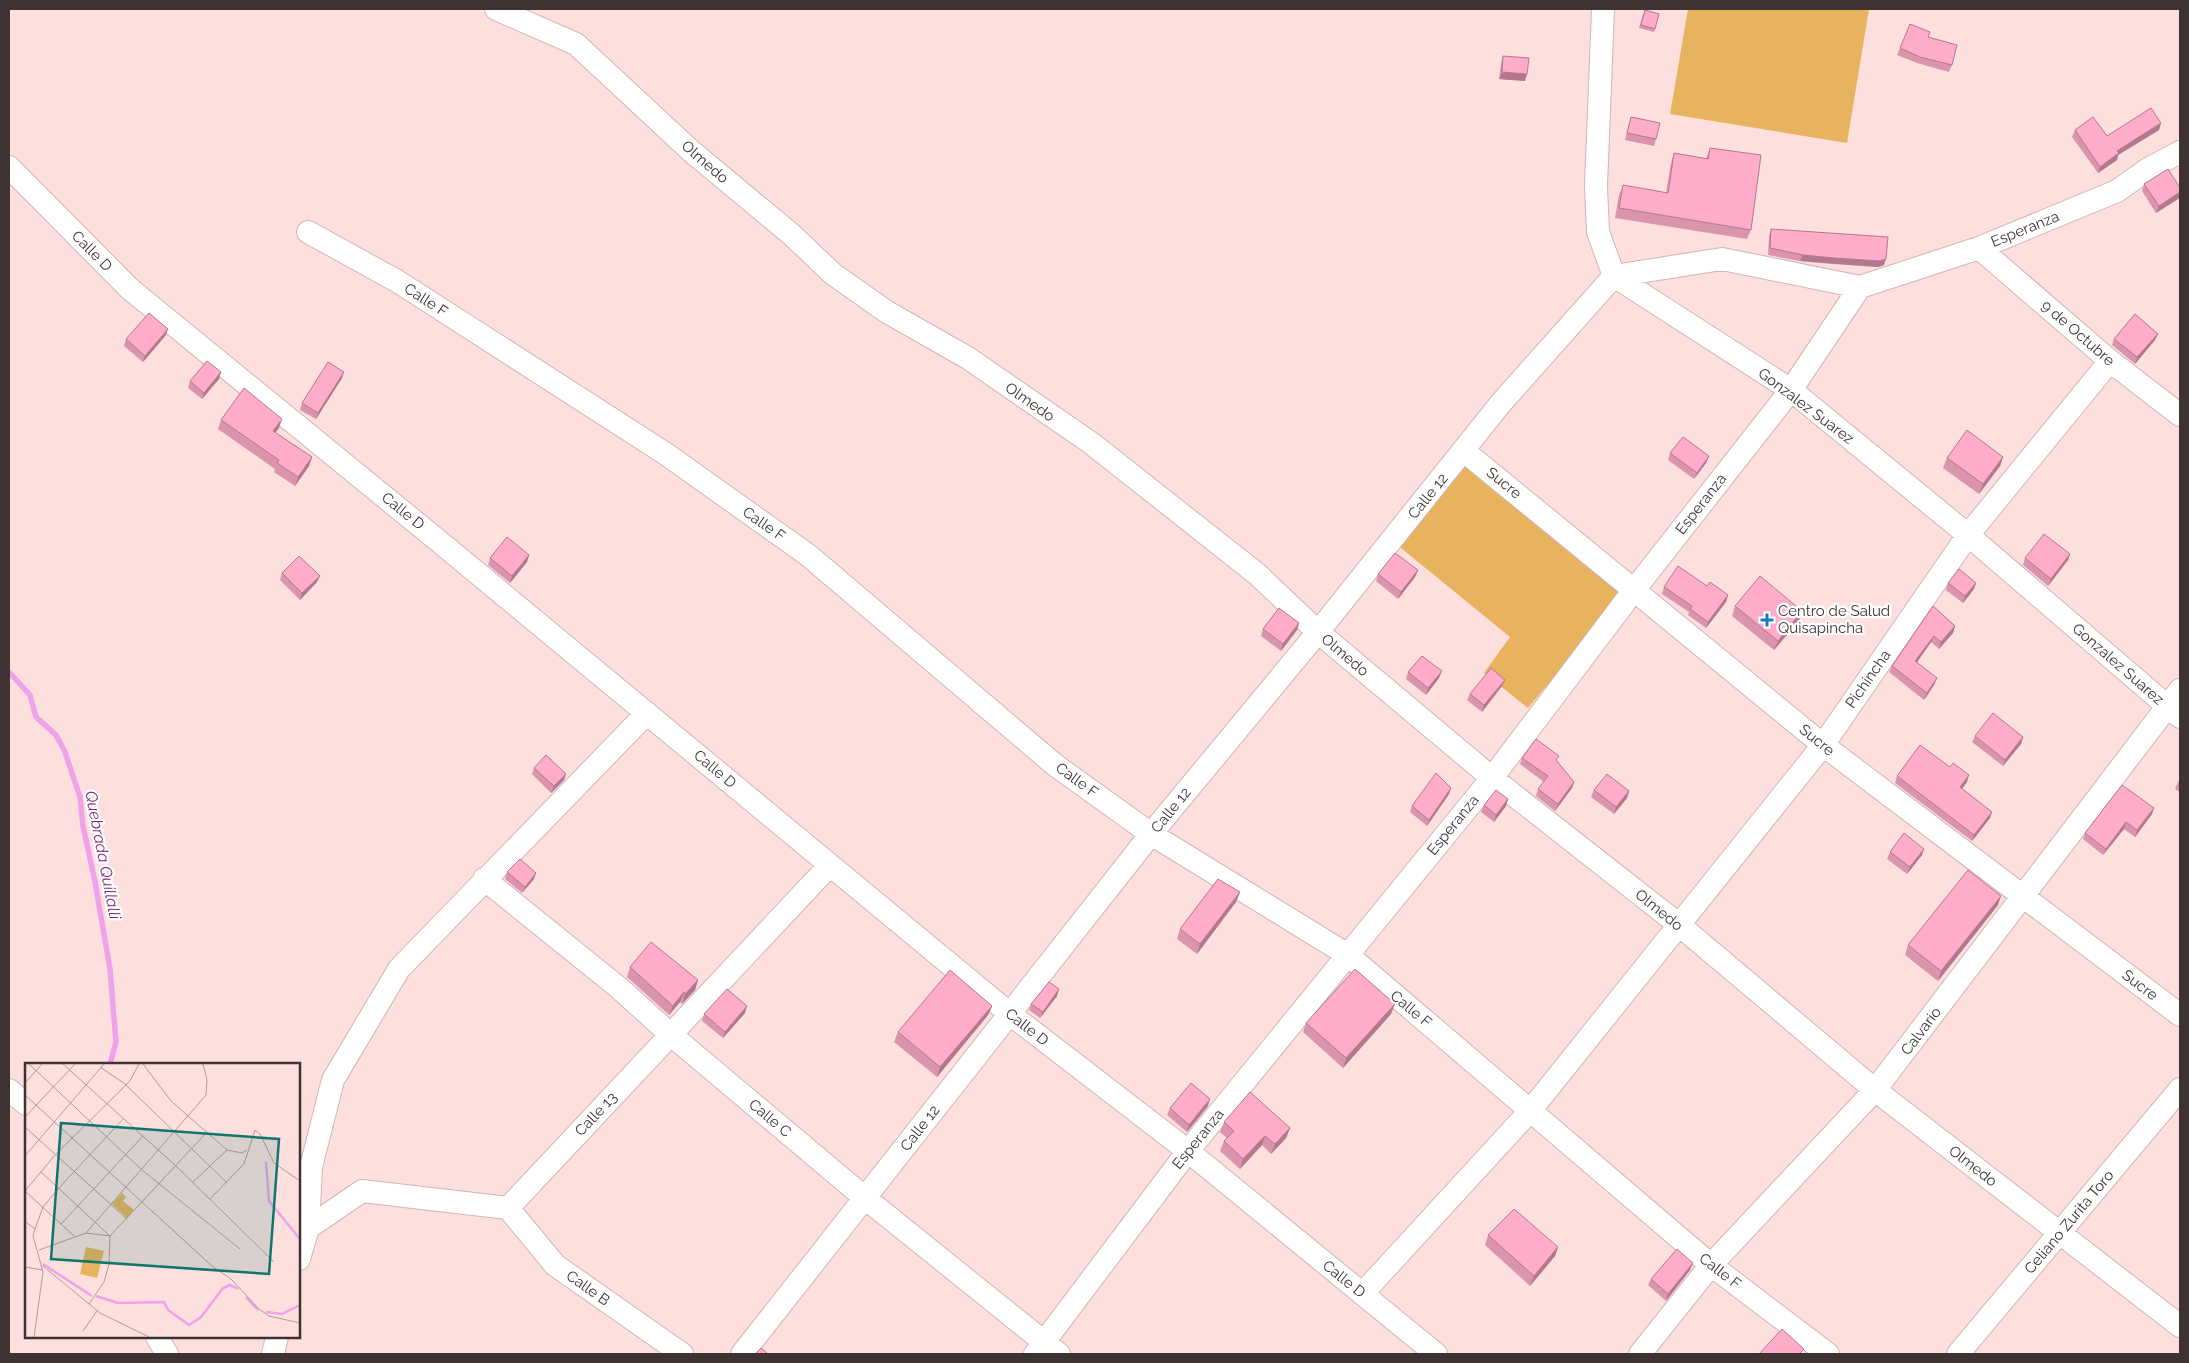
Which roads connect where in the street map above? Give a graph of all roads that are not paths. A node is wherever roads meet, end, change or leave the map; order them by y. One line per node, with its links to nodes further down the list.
1 (496, 9): 15 (street, Olmedo)
2 (1603, 9): 7 (street)
3 (2180, 152): 6 (street, Esperanza)
4 (9, 167): 17 (street, Calle D)
5 (308, 232): 20 (street, Calle F)
6 (1979, 248): 8 (street, Esperanza); 9 (street, 9 de Octubre)
7 (1614, 276): 8 (street, Esperanza); 10 (street, Gonzalez Suarez); 12 (street, Calle 12)
8 (1860, 287): 10 (street, Esperanza)
9 (2110, 361): 11 (street, 9 de Octubre); 13 (street, Pichincha)
10 (1790, 390): 13 (street, Gonzalez Suarez); 14 (street, Esperanza)
11 (2180, 415)
12 (1464, 451): 14 (street, Sucre); 15 (street, Calle 12)
13 (1968, 535): 16 (street, Gonzalez Suarez); 18 (street, Pichincha)
14 (1634, 590): 18 (street, Sucre); 19 (street, Esperanza)
15 (1318, 632): 19 (street, Olmedo); 20 (street, Calle 12)
16 (2176, 705): 23 (street, Calvario)
17 (647, 713): 21 (street, Calle D); 22 (street)
18 (1823, 745): 23 (street, Sucre); 24 (street, Pichincha)
19 (1492, 778): 24 (street, Olmedo); 25 (street, Esperanza)
20 (1152, 834): 25 (street, Calle F); 26 (street, Calle 12)
21 (830, 865): 26 (street, Calle D); 28 (street, Calle 13)
22 (484, 879): 28 (street, Calle C); 37 (street)
23 (2023, 897): 27 (street, Sucre); 31 (street, Calvario)
24 (1678, 924): 31 (street, Olmedo); 33 (street, Pichincha)
25 (1348, 955): 33 (street, Calle F); 34 (street, Esperanza)
26 (1010, 1014): 34 (street, Calle D); 35 (street, Calle 12)
27 (2180, 1015)
28 (670, 1034): 35 (street, Calle C); 36 (street, Calle 13)
29 (2180, 1089): 38 (street, Celiano Zurita Toro)
30 (9, 1090): 32 (street)
31 (1875, 1090): 38 (street, Olmedo); 40 (street, Calvario)
32 (25, 1103)
33 (1530, 1111): 40 (street, Calle F); 41 (street, Pichincha)
34 (1188, 1151): 41 (street, Calle D); 45 (street, Esperanza)
35 (865, 1198): 45 (street, Calle C); 49 (street, Calle 12)
36 (508, 1208): 37 (street); 48 (street, Calle B)
37 (308, 1228): 39 (street)
38 (2060, 1233): 42 (street, Olmedo); 53 (street, Celiano Zurita Toro)
39 (300, 1256)
40 (1712, 1265): 51 (street, Calvario); 52 (street, Calle F)
41 (1362, 1294): 50 (street, Calle D)
42 (2180, 1326)
43 (158, 1338): 46 (street)
44 (277, 1338): 47 (street)
45 (1046, 1350)
46 (167, 1354)
47 (273, 1354)
48 (682, 1354)
49 (742, 1354)
50 (1436, 1354)
51 (1640, 1354)
52 (1828, 1354)
53 (1958, 1354)

